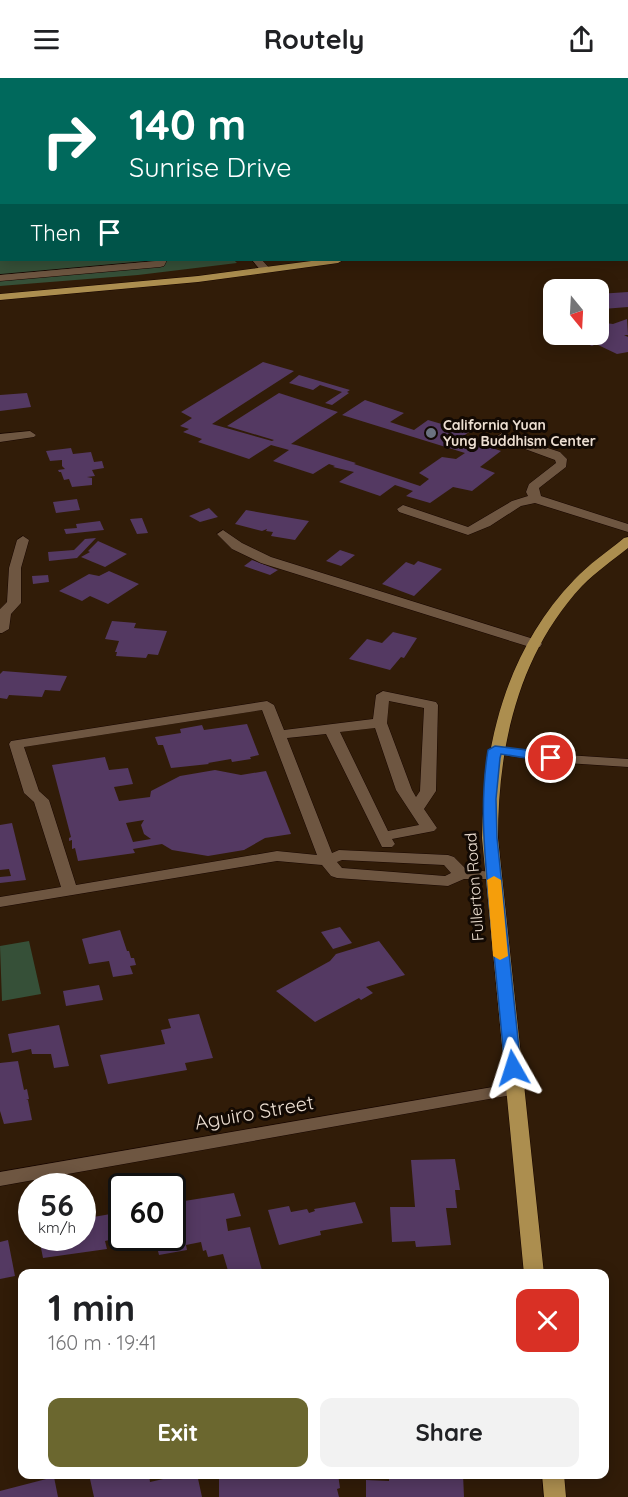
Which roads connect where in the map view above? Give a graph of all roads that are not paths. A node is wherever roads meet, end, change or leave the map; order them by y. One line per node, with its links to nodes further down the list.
1 (162, 261): 5 (street)
2 (258, 261): 4 (street)
3 (331, 261): 4 (main road)
4 (266, 270): 6 (main road)
5 (0, 278)
6 (0, 297)
7 (30, 435): 9 (street)
8 (502, 437): 10 (street)
9 (0, 438)
10 (536, 499): 11 (street); 12 (street)
11 (403, 509)
12 (628, 528)
13 (223, 534): 17 (street)
14 (23, 540): 16 (street)
15 (628, 541): 17 (main road, Fullerton Road)
16 (4, 629)
17 (535, 644): 21 (main road, Fullerton Road)
18 (380, 723): 19 (street); 23 (street); 23 (street)
19 (331, 728): 20 (street); 24 (street)
20 (278, 735): 26 (street); 29 (street)
21 (495, 750): 22 (street); 28 (main road, Fullerton Road)
22 (628, 764)
23 (417, 808): 24 (street)
24 (384, 836): 25 (street)
25 (394, 857): 26 (street); 27 (street)
26 (327, 861): 27 (street); 29 (street)
27 (461, 873): 28 (street)
28 (493, 876): 31 (main road, Fullerton Road)
29 (70, 891): 30 (street)
30 (0, 902)
31 (516, 1089): 32 (street, Aguiro Street); 33 (main road, Fullerton Road)
32 (0, 1179)
33 (534, 1269)
34 (553, 1479): 35 (main road)
35 (555, 1497)

